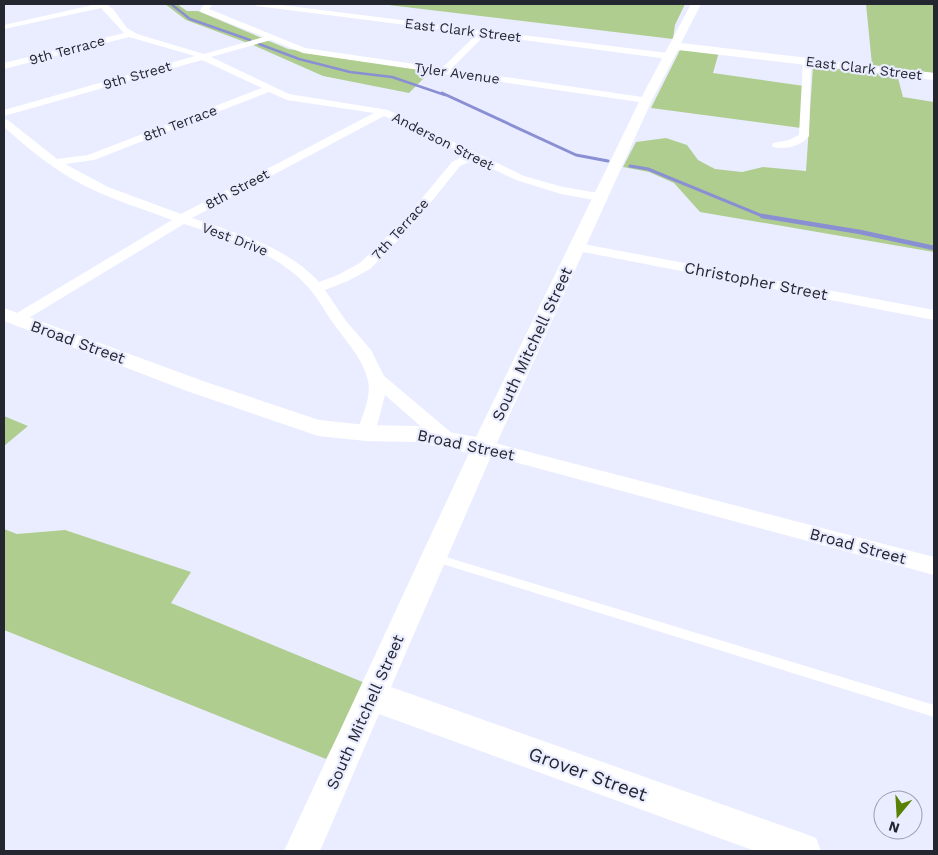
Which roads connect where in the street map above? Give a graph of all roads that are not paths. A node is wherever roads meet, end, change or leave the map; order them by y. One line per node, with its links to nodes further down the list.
1 (209, 4): 8 (street)
2 (257, 4): 6 (street, East Clark Street)
3 (696, 4): 9 (street, South Mitchell Street)
4 (102, 5): 5 (street); 7 (street)
5 (4, 27)
6 (483, 33): 9 (street, East Clark Street); 13 (street)
7 (130, 34): 10 (street, Anderson Street); 12 (street, 9th Terrace)
8 (270, 38): 10 (street, 9th Street); 13 (street, Tyler Avenue)
9 (672, 51): 11 (street, East Clark Street); 16 (street, South Mitchell Street)
10 (204, 56): 15 (street, Anderson Street); 18 (street, 9th Street)
11 (807, 62): 14 (street, East Clark Street); 20 (street)
12 (4, 66)
13 (444, 71): 16 (street, Tyler Avenue)
14 (934, 76)
15 (269, 90): 17 (street, Anderson Street); 22 (street, 8th Terrace)
16 (646, 100): 25 (street, South Mitchell Street)
17 (384, 112): 21 (street, Anderson Street); 26 (street, 8th Street)
18 (4, 113)
19 (4, 122): 23 (street, Vest Drive)
20 (777, 145)
21 (473, 156): 25 (street, Anderson Street); 28 (street, 7th Terrace)
22 (90, 158): 23 (street, 8th Terrace); 24 (street, 8th Terrace)
23 (56, 162): 24 (street, Vest Drive)
24 (73, 174): 26 (street, Vest Drive)
25 (600, 197): 27 (street, South Mitchell Street)
26 (182, 219): 28 (street, Vest Drive); 30 (street, 8th Street)
27 (578, 247): 29 (street, Christopher Street); 34 (street, South Mitchell Street)
28 (316, 288): 31 (street, Vest Drive)
29 (934, 315)
30 (10, 317): 32 (street, Broad Street)
31 (375, 378): 32 (street, Vest Drive); 33 (street)
32 (366, 432): 33 (street, Broad Street)
33 (447, 439): 34 (street, Broad Street)
34 (483, 447): 35 (street, South Mitchell Street); 36 (street, Broad Street)
35 (434, 557): 37 (street, South Mitchell Street); 38 (lane)
36 (934, 566)
37 (373, 696): 39 (street, South Mitchell Street); 40 (street, Grover Street)
38 (934, 711)
39 (302, 851)
40 (804, 851)

